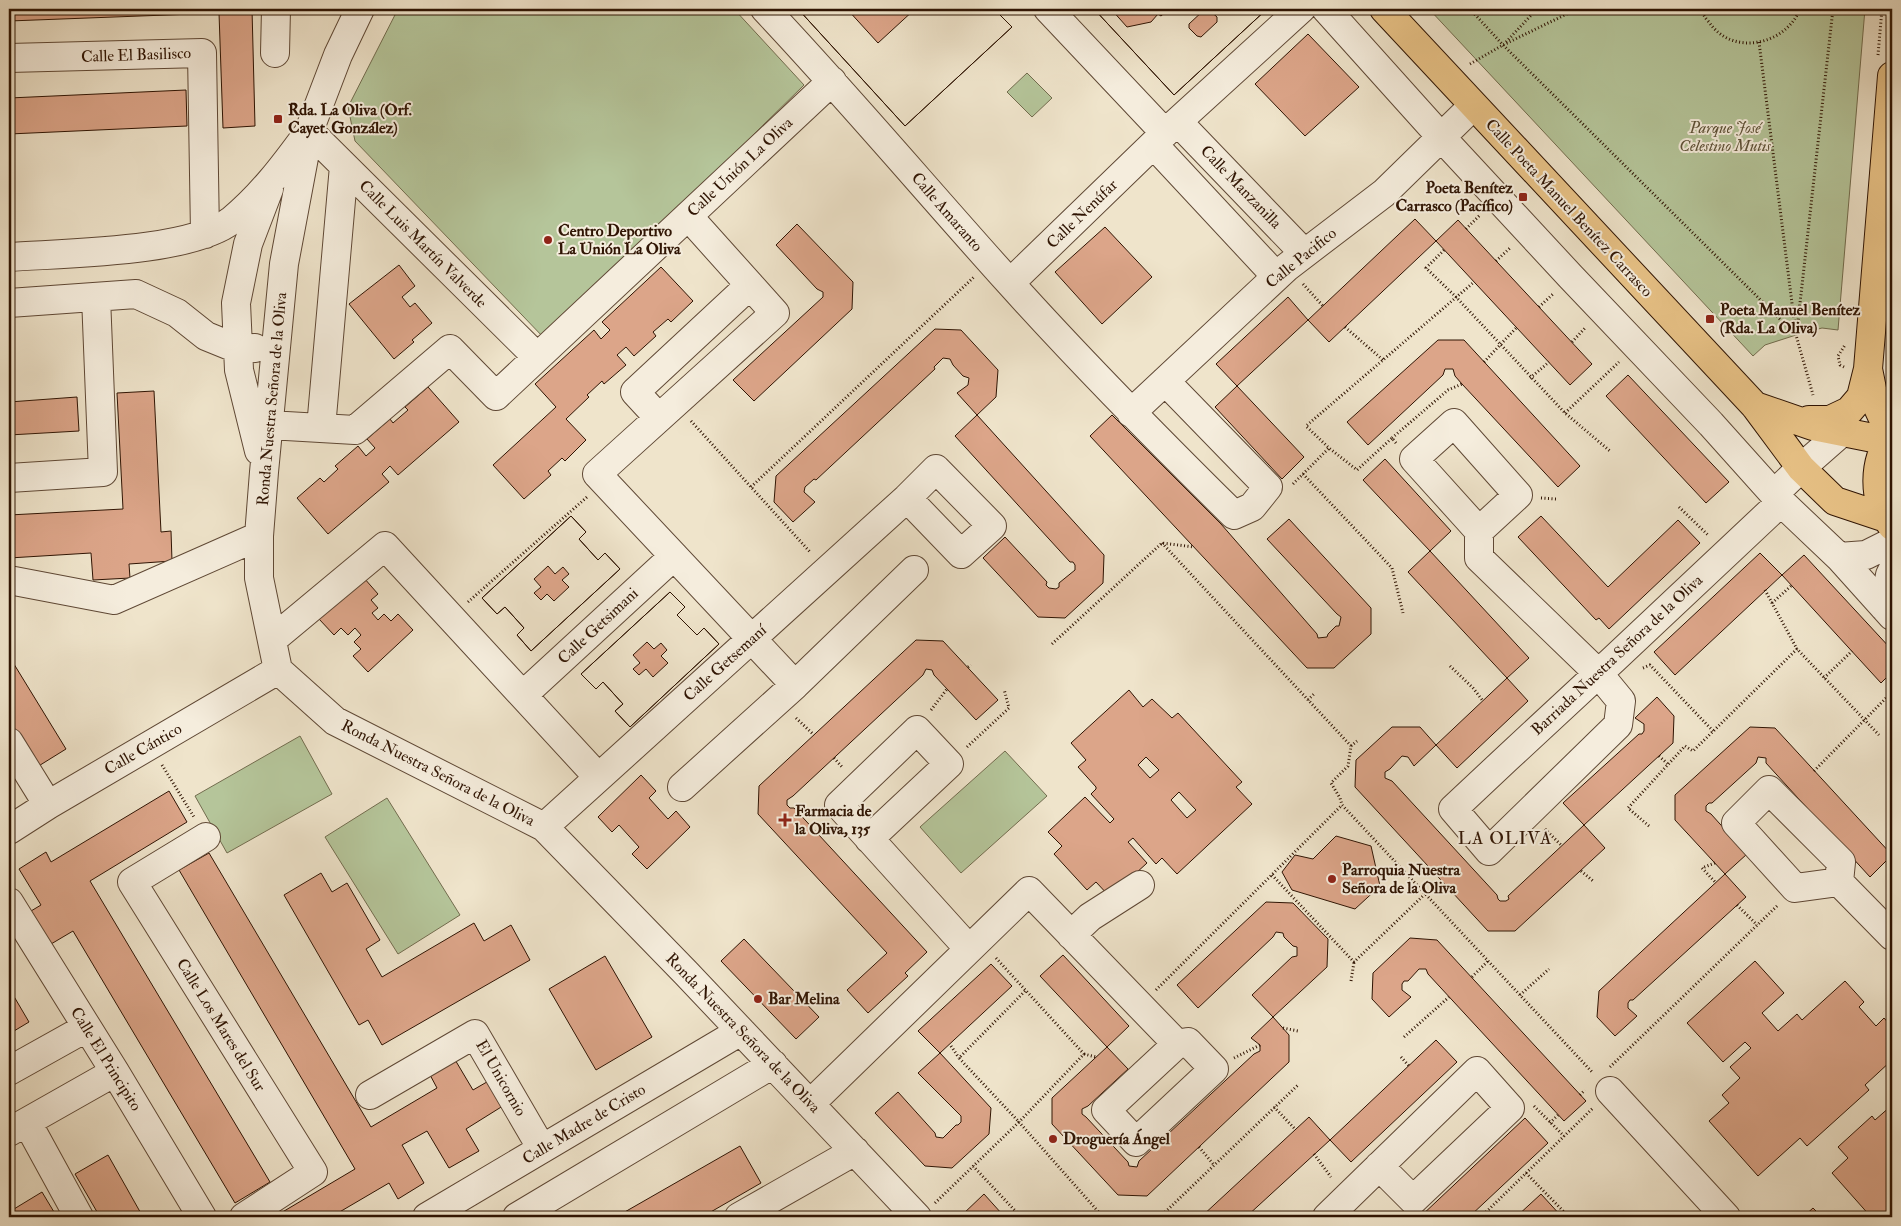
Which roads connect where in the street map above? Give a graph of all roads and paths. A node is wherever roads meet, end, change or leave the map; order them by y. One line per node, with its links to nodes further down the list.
1 (276, 9): 16 (street)
2 (360, 9): 22 (street, Ronda Nuestra Señora de la Oliva)
3 (766, 9): 19 (street, Calle Amaranto)
4 (1048, 9): 23 (street, Calle Manzanilla)
5 (1301, 9): 23 (street, Calle Nenúfar)
6 (1326, 9): 24 (street)
7 (1384, 9): 20 (main road, Calle Poeta Manuel Benítez Carrasco)
8 (1470, 9): 15 (path)
9 (1537, 9): 15 (path)
10 (1577, 9): 15 (path)
11 (1701, 9): 14 (path)
12 (1800, 9): 14 (path)
13 (1833, 9): 45 (path)
14 (1759, 42): 45 (path)
15 (1503, 44): 20 (path); 45 (path)
16 (275, 53)
17 (9, 58): 28 (street, Calle El Basilisco)
18 (1892, 76): 53 (main road)
19 (832, 80): 27 (street, Calle Unión La Oliva); 33 (street, Calle Amaranto)
20 (1450, 80): 21 (main road, Calle Poeta Manuel Benítez Carrasco)
21 (1474, 106): 24 (street, Calle Pacifico); 57 (main road, Calle Poeta Manuel Benítez Carrasco)
22 (309, 132): 25 (street, Calle Luis Martín Valverde); 26 (street); 34 (street, Ronda Nuestra Señora de la Oliva)
23 (1166, 134): 31 (street, Calle Manzanilla); 35 (street, Calle Manzanilla); 37 (street, Calle Nenúfar)
24 (1442, 138): 31 (street, Calle Pacifico); 47 (street)
25 (344, 166): 49 (street, Calle Luis Martín Valverde); 63 (street)
26 (273, 181): 28 (street); 29 (street)
27 (688, 216): 38 (street); 49 (street, Calle Unión La Oliva)
28 (201, 235): 29 (street); 32 (street)
29 (248, 244): 34 (street); 48 (street)
30 (1444, 250): 40 (path)
31 (1304, 252): 35 (street, Calle Pacifico)
32 (9, 257)
33 (990, 261): 37 (street, Calle Amaranto); 74 (path)
34 (284, 264): 44 (street, Ronda Nuestra Señora de la Oliva)
35 (1276, 276): 55 (street, Calle Pacifico)
36 (1474, 282): 40 (path)
37 (1010, 283): 59 (street, Calle Amaranto)
38 (750, 285): 58 (street); 58 (street)
39 (96, 297): 41 (street); 48 (street); 72 (street)
40 (1456, 297): 46 (path); 50 (path)
41 (9, 303)
42 (1345, 327): 50 (path)
43 (1517, 327): 46 (path)
44 (278, 332): 48 (street); 61 (street, Ronda Nuestra Señora de la Oliva)
45 (1796, 335): 62 (path)
46 (1500, 345): 51 (path); 54 (path)
47 (1637, 345): 60 (path); 77 (street)
48 (238, 349): 70 (street)
49 (537, 357): 63 (street, Calle Unión La Oliva)
50 (1383, 360): 66 (path)
51 (1484, 362)
52 (1549, 362): 54 (path)
53 (1868, 369): 62 (main road); 65 (main road)
54 (1530, 378): 60 (path)
55 (1165, 381): 59 (street, Calle Pacifico); 75 (street)
56 (1462, 384): 64 (path)
57 (1755, 406): 62 (main road, Calle Poeta Manuel Benítez Carrasco); 69 (main road, Calle Poeta Manuel Benítez Carrasco)
58 (667, 410): 73 (street); 74 (path)
59 (1131, 413): 75 (street, Calle Amaranto)
60 (1565, 413): 67 (path)
61 (269, 425): 63 (street); 70 (street, Ronda Nuestra Señora de la Oliva)
62 (1831, 426): 65 (main road, Calle Poeta Manuel Benítez Carrasco); 69 (street, Barriada Nuestra Señora de la Oliva)
63 (321, 428)
64 (1392, 438): 66 (path); 68 (path)
65 (1891, 438): 79 (main road)
66 (1329, 448): 71 (path)
67 (1610, 451)
68 (1414, 460): 80 (street); 80 (street)
69 (1801, 468): 77 (street, Barriada Nuestra Señora de la Oliva); 79 (main road, Calle Poeta Manuel Benítez Carrasco)
70 (264, 472): 81 (street, Ronda Nuestra Señora de la Oliva)
71 (1303, 474): 75 (path); 95 (path)
72 (9, 478)
73 (605, 482): 85 (street); 96 (path)
74 (751, 487): 87 (path)
75 (1268, 487)
76 (907, 498): 87 (street, Calle Getsemaní)
77 (1778, 498): 84 (street, Barriada Nuestra Señora de la Oliva); 86 (street)
78 (1679, 507): 84 (path)
79 (1890, 529): 86 (street)
80 (1479, 531): 103 (street)
81 (259, 536): 90 (street); 98 (street, Ronda Nuestra Señora de la Oliva)
82 (1162, 543): 83 (path); 99 (path); 111 (path)
83 (1194, 548)
84 (1726, 552): 103 (street, Barriada Nuestra Señora de la Oliva)
85 (674, 556): 97 (street); 110 (street, Calle Getsimani)
86 (1839, 558): 94 (street)
87 (827, 570): 97 (street, Calle Getsemaní)
88 (914, 570): 106 (street)
89 (1892, 570): 94 (street)
90 (9, 580)
91 (1791, 586): 93 (path)
92 (1766, 590): 93 (path)
93 (1772, 603): 100 (path)
94 (1888, 611)
95 (1403, 613)
96 (451, 618): 98 (street); 110 (street)
97 (752, 639): 106 (street); 124 (street, Calle Getsemaní)
98 (272, 640): 104 (street, Ronda Nuestra Señora de la Oliva)
99 (1052, 644)
100 (1797, 649): 105 (path); 114 (path)
101 (1852, 651): 105 (path)
102 (1450, 666): 112 (path)
103 (1606, 666): 103 (street, Barriada Nuestra Señora de la Oliva); 114 (path)
104 (278, 670): 118 (street, Calle Cántico); 129 (street, Ronda Nuestra Señora de la Oliva)
105 (1824, 678): 113 (path)
106 (795, 685): 125 (street)
107 (1004, 689): 121 (path)
108 (1892, 692): 113 (path)
109 (1314, 694): 111 (path)
110 (523, 696): 124 (street)
111 (1308, 700): 119 (path)
112 (1483, 701)
113 (1864, 719): 115 (path); 123 (path)
114 (1713, 732): 122 (path)
115 (1879, 735)
116 (1357, 741): 119 (path)
117 (9, 742): 126 (street)
118 (150, 746): 126 (street, Calle Cántico); 131 (path)
119 (1351, 746): 127 (path)
120 (1659, 756): 122 (path)
121 (949, 764): 132 (street); 132 (street)
122 (1668, 765): 128 (path)
123 (1814, 771)
124 (598, 777): 129 (street, Calle Getsemaní)
125 (682, 787)
126 (48, 805): 130 (street, Calle Cántico)
127 (1342, 805): 135 (path); 141 (path)
128 (1649, 826)
129 (544, 827): 159 (street, Ronda Nuestra Señora de la Oliva)
130 (9, 830)
131 (206, 837): 195 (street, Calle Los Mares del Sur)
132 (870, 839): 147 (street)
133 (1715, 863): 137 (path)
134 (1580, 871): 136 (path)
135 (1272, 875): 149 (path); 156 (path)
136 (1593, 881)
137 (1716, 882)
138 (1839, 882): 140 (street); 140 (street); 146 (street)
139 (1140, 884): 145 (street)
140 (1795, 888): 144 (path)
141 (1425, 894): 148 (path); 149 (path)
142 (9, 902): 157 (street, Calle El Principito)
143 (1737, 905): 144 (path)
144 (1757, 925): 172 (path)
145 (1071, 935): 147 (street); 156 (street)
146 (1892, 936)
147 (974, 944): 153 (path); 175 (street)
148 (1488, 961): 151 (path); 154 (path)
149 (1354, 962): 152 (path)
150 (1549, 969): 154 (path)
151 (1472, 977)
152 (1351, 981)
153 (1026, 990): 164 (path); 167 (path)
154 (1520, 995): 172 (path)
155 (1449, 997): 161 (path)
156 (1140, 1006): 162 (street)
157 (86, 1028): 170 (street); 171 (street, Calle El Principito)
158 (1283, 1028): 160 (path)
159 (741, 1031): 168 (street, Ronda Nuestra Señora de la Oliva); 185 (street, Calle Madre de Cristo)
160 (1298, 1031)
161 (1404, 1037)
162 (1177, 1044)
163 (951, 1046): 167 (path)
164 (1084, 1054): 165 (path); 179 (path)
165 (1096, 1057)
166 (1401, 1057): 169 (path)
167 (959, 1058): 179 (path)
168 (772, 1064): 175 (street, Ronda Nuestra Señora de la Oliva); 197 (street)
169 (1409, 1066)
170 (9, 1071)
171 (115, 1072): 181 (street); 194 (street, Calle El Principito)
172 (1604, 1084): 183 (path); 205 (street)
173 (1298, 1085): 176 (path)
174 (370, 1095): 185 (street, El Unicornio)
175 (810, 1104): 186 (street, Ronda Nuestra Señora de la Oliva)
176 (1274, 1107): 182 (path); 187 (path)
177 (1510, 1108): 180 (path); 189 (street); 189 (street)
178 (1558, 1115): 180 (path)
179 (1018, 1122): 188 (path); 200 (path)
180 (1550, 1123): 183 (path)
181 (18, 1127): 193 (street)
182 (1295, 1129)
183 (1564, 1136): 190 (path)
184 (1199, 1147): 187 (path)
185 (542, 1149): 196 (street, Calle Madre de Cristo)
186 (855, 1151): 191 (street, Ronda Nuestra Señora de la Oliva); 198 (street)
187 (1214, 1165): 192 (path)
188 (973, 1166): 191 (path); 199 (path)
189 (1379, 1166): 202 (street)
190 (1526, 1173): 203 (path); 204 (path)
191 (925, 1211)
192 (1161, 1216): 201 (path)
193 (79, 1217)
194 (202, 1217)
195 (244, 1217)
196 (427, 1217)
197 (517, 1217)
198 (739, 1217)
199 (1021, 1217)
200 (1103, 1217)
201 (1143, 1217)
202 (1327, 1217)
203 (1481, 1217)
204 (1569, 1217)
205 (1726, 1217)

